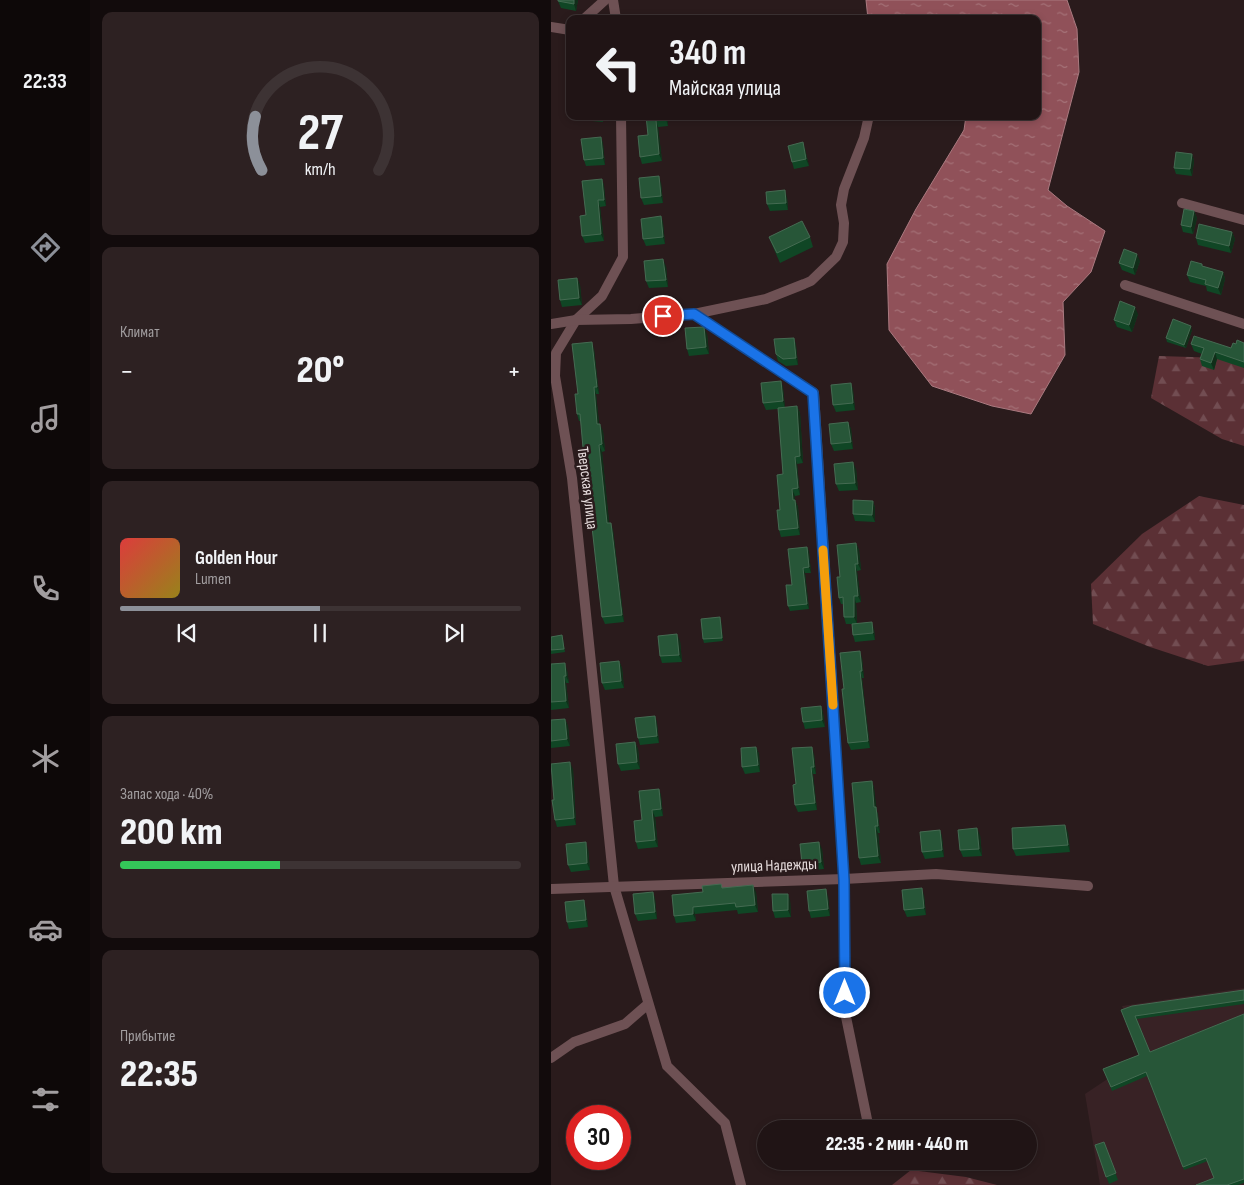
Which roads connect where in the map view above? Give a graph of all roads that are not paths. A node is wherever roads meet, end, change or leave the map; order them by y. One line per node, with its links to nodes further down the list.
1 (605, 0): 3 (street)
2 (613, 0): 4 (street)
3 (589, 15)
4 (615, 15)
5 (551, 26): 6 (street)
6 (566, 29)
7 (621, 120): 13 (street, Тверская улица)
8 (868, 120): 12 (street)
9 (1183, 204): 10 (street)
10 (1244, 220)
11 (1125, 285): 15 (street)
12 (694, 314): 13 (street); 16 (street)
13 (575, 320): 14 (street); 17 (street, Тверская улица)
14 (551, 324)
15 (1244, 324)
16 (844, 880): 17 (street, улица Надежды); 18 (street, улица Надежды); 22 (street)
17 (614, 886): 19 (street, улица Надежды); 20 (street, Тверская улица)
18 (1088, 886)
19 (551, 889)
20 (648, 1004): 21 (street); 23 (street, Тверская улица)
21 (551, 1058)
22 (867, 1120)
23 (741, 1185)

